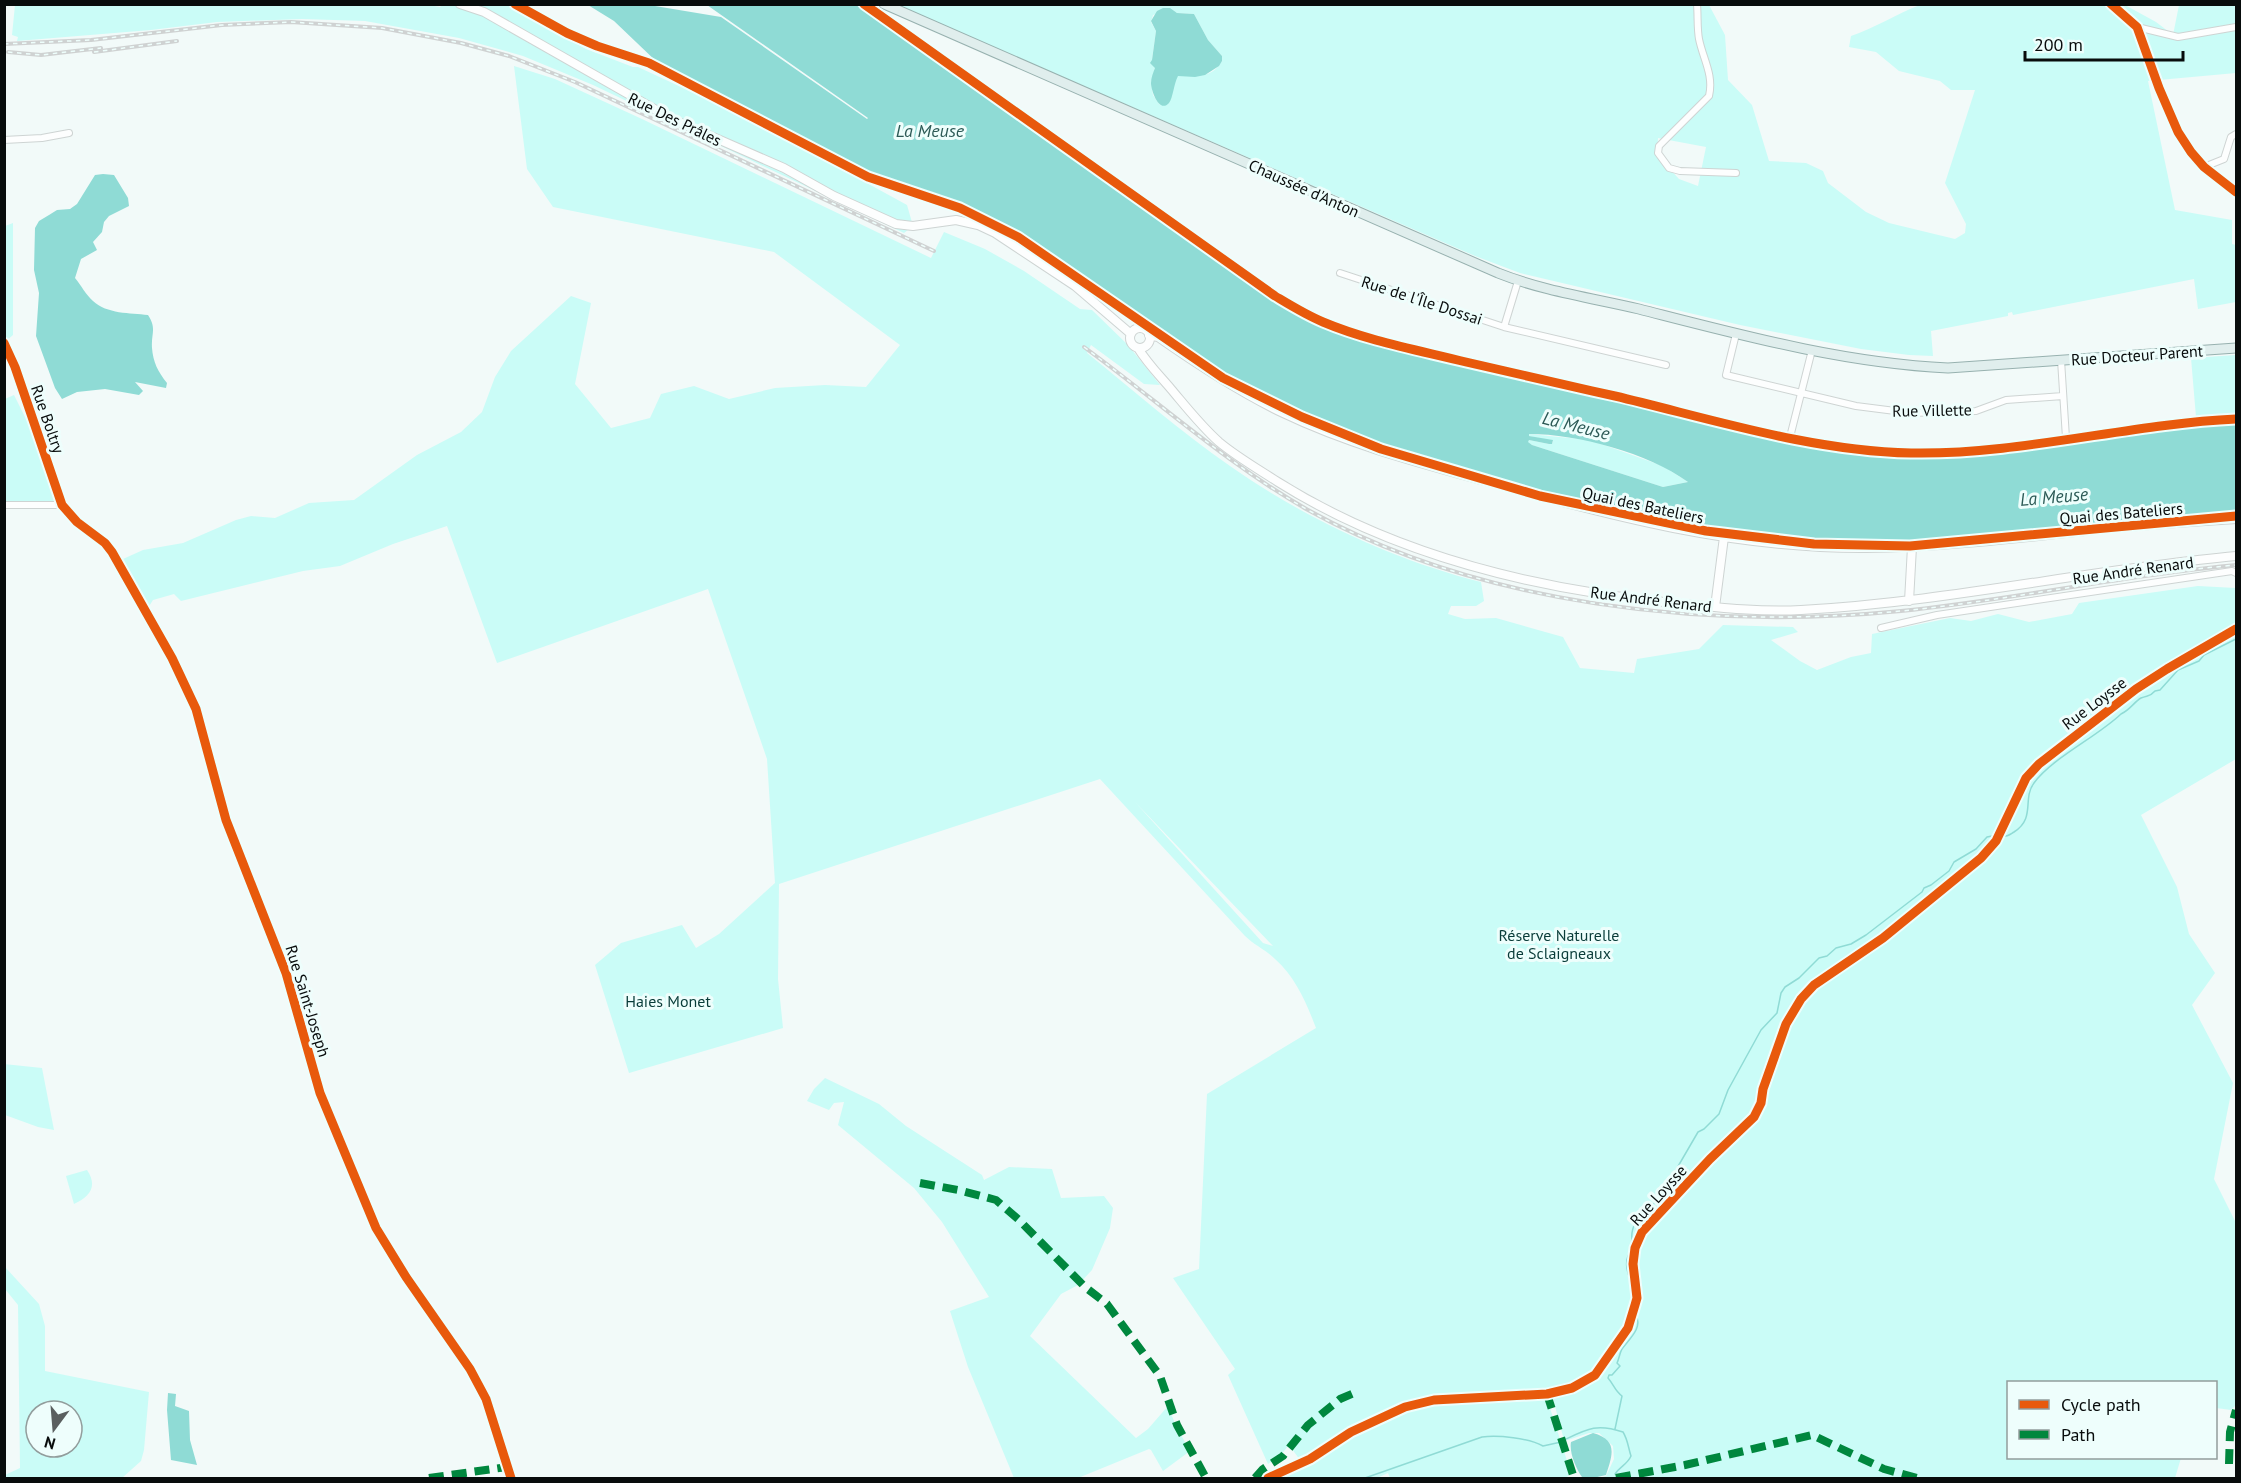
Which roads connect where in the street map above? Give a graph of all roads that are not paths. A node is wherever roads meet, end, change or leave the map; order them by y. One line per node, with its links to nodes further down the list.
1 (460, 4): 16 (street, Rue Des Prâles)
2 (884, 4): 14 (main road, Chaussée d'Anton)
3 (1697, 4): 11 (street)
4 (2111, 4): 5 (street)
5 (2137, 27): 6 (street); 10 (street)
6 (2236, 27)
7 (69, 133): 9 (street)
8 (2236, 134): 10 (street)
9 (4, 140)
10 (2204, 167): 12 (street)
11 (1736, 173)
12 (2236, 192)
13 (1340, 273): 15 (street, Rue de l'Île Dossai)
14 (1518, 281): 15 (street, Rue de l'Île Dossai); 17 (main road, Chaussée d'Anton)
15 (1504, 327): 24 (street, Rue de l'Île Dossai)
16 (1131, 334): 18 (street); 20 (street)
17 (1736, 334): 22 (main road); 25 (street, Rue Villette)
18 (1149, 335): 20 (street); 32 (street, Quai des Bateliers)
19 (4, 343): 30 (street, Rue Boltry)
20 (1138, 348): 37 (street, Rue André Renard)
21 (2236, 348): 23 (main road, Rue Docteur Parent)
22 (1812, 350): 23 (main road, Rue Docteur Parent); 25 (street)
23 (2061, 360): 26 (street)
24 (1666, 365)
25 (1800, 393): 26 (street, Rue Villette); 27 (street)
26 (2063, 396): 28 (street)
27 (1790, 437)
28 (2066, 438)
29 (4, 505): 30 (street)
30 (62, 505): 40 (street, Rue Saint-Joseph)
31 (2236, 519): 33 (street, Quai des Bateliers)
32 (1724, 537): 33 (street, Quai des Bateliers); 37 (street)
33 (1912, 547): 36 (street)
34 (2236, 556): 36 (street, Rue André Renard)
35 (2236, 573): 38 (street)
36 (1909, 602): 37 (street, Rue André Renard)
37 (1714, 607)
38 (1881, 628)
39 (2236, 629): 41 (street, Rue Loysse)
40 (511, 1479)
41 (1268, 1479)

